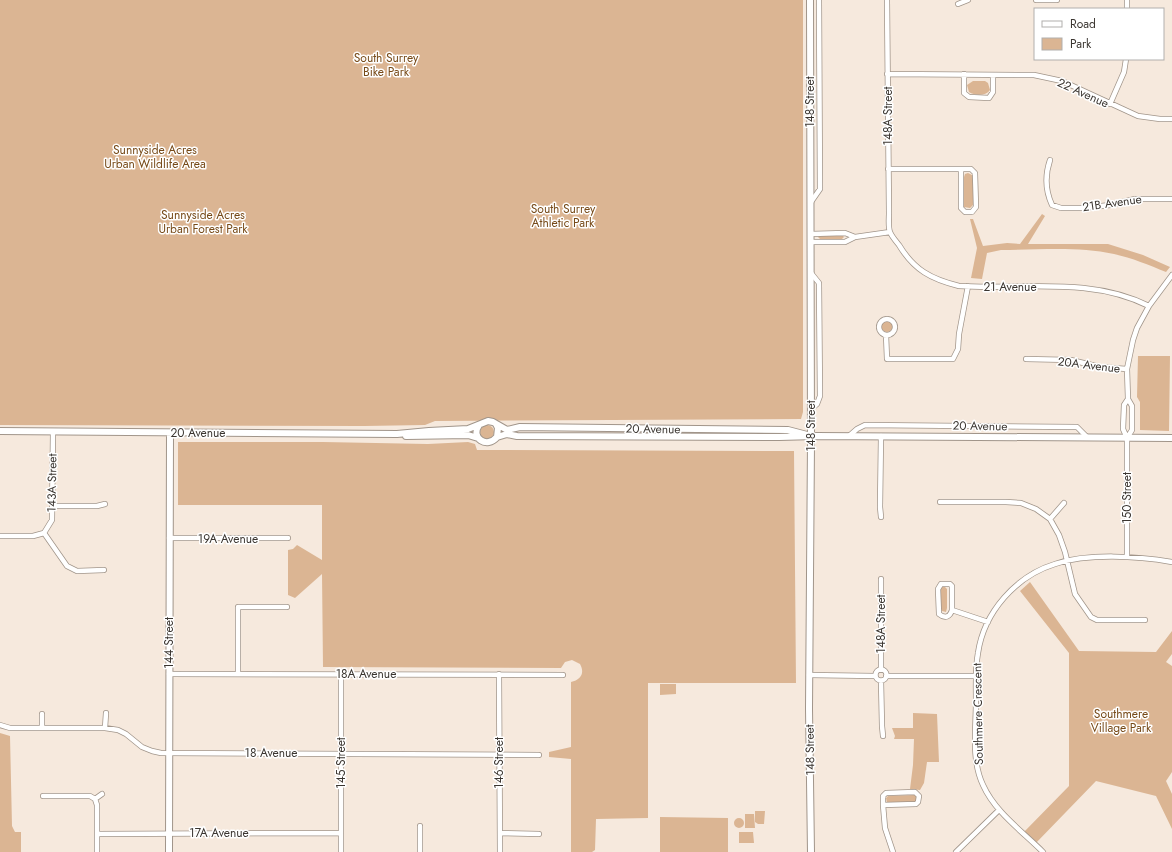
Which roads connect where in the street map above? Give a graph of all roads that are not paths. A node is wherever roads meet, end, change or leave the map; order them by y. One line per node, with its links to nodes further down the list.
1 (810, 0): 18 (street, 148 Street)
2 (819, 0): 18 (street)
3 (887, 0): 9 (street, 148A Street)
4 (968, 0): 7 (street)
5 (1036, 0): 6 (street)
6 (1057, 0)
7 (958, 4)
8 (1126, 60): 12 (street)
9 (887, 74): 10 (street, 22 Avenue); 15 (street, 148A Street)
10 (964, 74): 11 (street, 22 Avenue); 11 (street)
11 (993, 75): 12 (street, 22 Avenue)
12 (1110, 104): 13 (street, 22 Avenue)
13 (1172, 119)
14 (1050, 160): 17 (street, 21B Avenue)
15 (888, 168): 16 (street); 19 (street, 148A Street)
16 (961, 169): 16 (street)
17 (1172, 199)
18 (811, 202): 20 (street, 148 Street)
19 (890, 232): 21 (street); 24 (street, 21 Avenue)
20 (811, 234): 21 (street); 22 (street, 148 Street)
21 (855, 237): 22 (street)
22 (811, 242): 36 (street, 148 Street)
23 (1172, 275): 25 (street, 150 Street)
24 (968, 286): 25 (street, 21 Avenue); 26 (street)
25 (1149, 306): 28 (street, 150 Street)
26 (886, 335)
27 (1026, 360): 28 (street, 20A Avenue)
28 (1128, 370): 29 (street, 150 Street)
29 (1128, 399): 42 (street, 150 Street); 42 (street, 150 Street)
30 (480, 424): 31 (street); 35 (street, 20 Avenue); 41 (street)
31 (496, 424): 36 (street, 20 Avenue); 39 (street)
32 (0, 431): 33 (street, 20 Avenue)
33 (53, 432): 34 (street, 20 Avenue); 47 (street, 143A Street)
34 (170, 433): 35 (street, 20 Avenue); 52 (street, 144 Street)
35 (396, 434): 41 (street, 20 Avenue)
36 (811, 436): 37 (street, 20 Avenue); 39 (street, 20 Avenue); 69 (street, 148 Street)
37 (849, 436): 38 (street, 20 Avenue); 40 (street, 20 Avenue)
38 (881, 436): 40 (street, 20 Avenue); 48 (street)
39 (498, 437): 41 (street)
40 (1087, 437): 42 (street, 20 Avenue)
41 (478, 438)
42 (1127, 438): 43 (street, 20 Avenue); 54 (street, 150 Street)
43 (1172, 438)
44 (940, 502): 49 (street)
45 (1064, 502): 49 (street)
46 (105, 504): 47 (street)
47 (53, 506): 50 (street, 143A Street)
48 (881, 517)
49 (1050, 519): 55 (street)
50 (44, 532): 51 (street); 57 (street)
51 (0, 536)
52 (168, 538): 53 (street, 19A Avenue); 64 (street, 144 Street)
53 (288, 538)
54 (1126, 558): 55 (street, Southmere Crescent); 56 (street, Southmere Crescent)
55 (1068, 561): 61 (street); 62 (street, Southmere Crescent)
56 (1172, 562)
57 (104, 570)
58 (881, 579): 63 (street, 148A Street)
59 (287, 607): 65 (street)
60 (952, 610): 60 (street); 62 (street)
61 (1145, 620)
62 (988, 622): 72 (street, Southmere Crescent)
63 (881, 670): 70 (street); 71 (street)
64 (169, 674): 65 (street, 18A Avenue); 80 (street, 144 Street)
65 (238, 674): 66 (street, 18A Avenue)
66 (341, 674): 67 (street, 18A Avenue); 81 (street, 145 Street)
67 (499, 674): 68 (street, 18A Avenue); 82 (street, 146 Street)
68 (563, 675)
69 (809, 675): 70 (street); 100 (street, 148 Street)
70 (875, 676): 73 (street)
71 (886, 676): 72 (street); 73 (street)
72 (976, 676): 88 (street, Southmere Crescent)
73 (881, 681): 79 (street)
74 (106, 713): 78 (street)
75 (42, 714): 77 (street)
76 (0, 725): 77 (street, 18 Avenue)
77 (42, 728): 78 (street, 18 Avenue)
78 (105, 728): 80 (street, 18 Avenue)
79 (883, 736)
80 (169, 753): 81 (street, 18 Avenue); 90 (street, 144 Street)
81 (341, 754): 82 (street, 18 Avenue); 91 (street, 145 Street)
82 (499, 755): 83 (street, 18 Avenue); 92 (street, 146 Street)
83 (539, 755)
84 (102, 794): 86 (street)
85 (43, 796): 86 (street)
86 (95, 799): 93 (street)
87 (883, 805): 87 (street); 101 (street)
88 (999, 810): 102 (street); 103 (street, Southmere Crescent)
89 (420, 826): 98 (street)
90 (169, 833): 91 (street, 17A Avenue); 93 (street, 17A Avenue); 96 (street, 144 Street)
91 (341, 833): 97 (street, 145 Street)
92 (500, 833): 94 (street); 99 (street, 146 Street)
93 (97, 834): 95 (street)
94 (539, 834)
95 (97, 852)
96 (169, 852)
97 (341, 852)
98 (420, 852)
99 (500, 852)
100 (811, 852)
101 (893, 852)
102 (956, 852)
103 (1043, 852)

